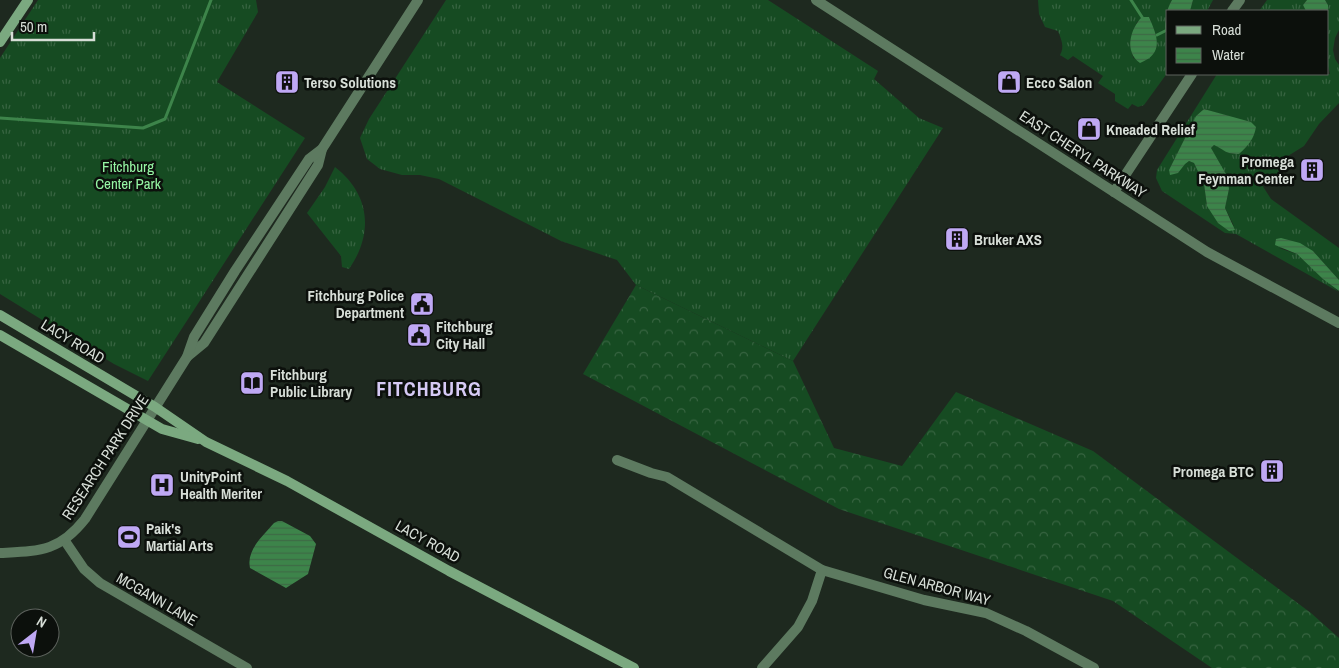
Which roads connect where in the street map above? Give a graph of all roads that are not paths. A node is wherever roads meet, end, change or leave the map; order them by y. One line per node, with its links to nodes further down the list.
1 (28, 0): 4 (main road)
2 (418, 0): 10 (street, RESEARCH PARK DRIVE)
3 (816, 0): 6 (street, EAST CHERYL PARKWAY)
4 (0, 42)
5 (1191, 75): 6 (street)
6 (1114, 192): 8 (street, EAST CHERYL PARKWAY)
7 (0, 315): 10 (main road, LACY ROAD)
8 (1339, 323)
9 (0, 335): 11 (main road, LACY ROAD)
10 (155, 407): 11 (street, RESEARCH PARK DRIVE); 12 (main road, LACY ROAD)
11 (146, 421): 12 (main road, LACY ROAD); 14 (street, RESEARCH PARK DRIVE)
12 (206, 442): 18 (main road, LACY ROAD)
13 (617, 460): 16 (street, GLEN ARBOR WAY)
14 (65, 541): 15 (street, RESEARCH PARK DRIVE); 17 (street, MCGANN LANE)
15 (0, 552)
16 (822, 570): 19 (street); 20 (street, GLEN ARBOR WAY)
17 (246, 668)
18 (634, 668)
19 (762, 668)
20 (1094, 668)

